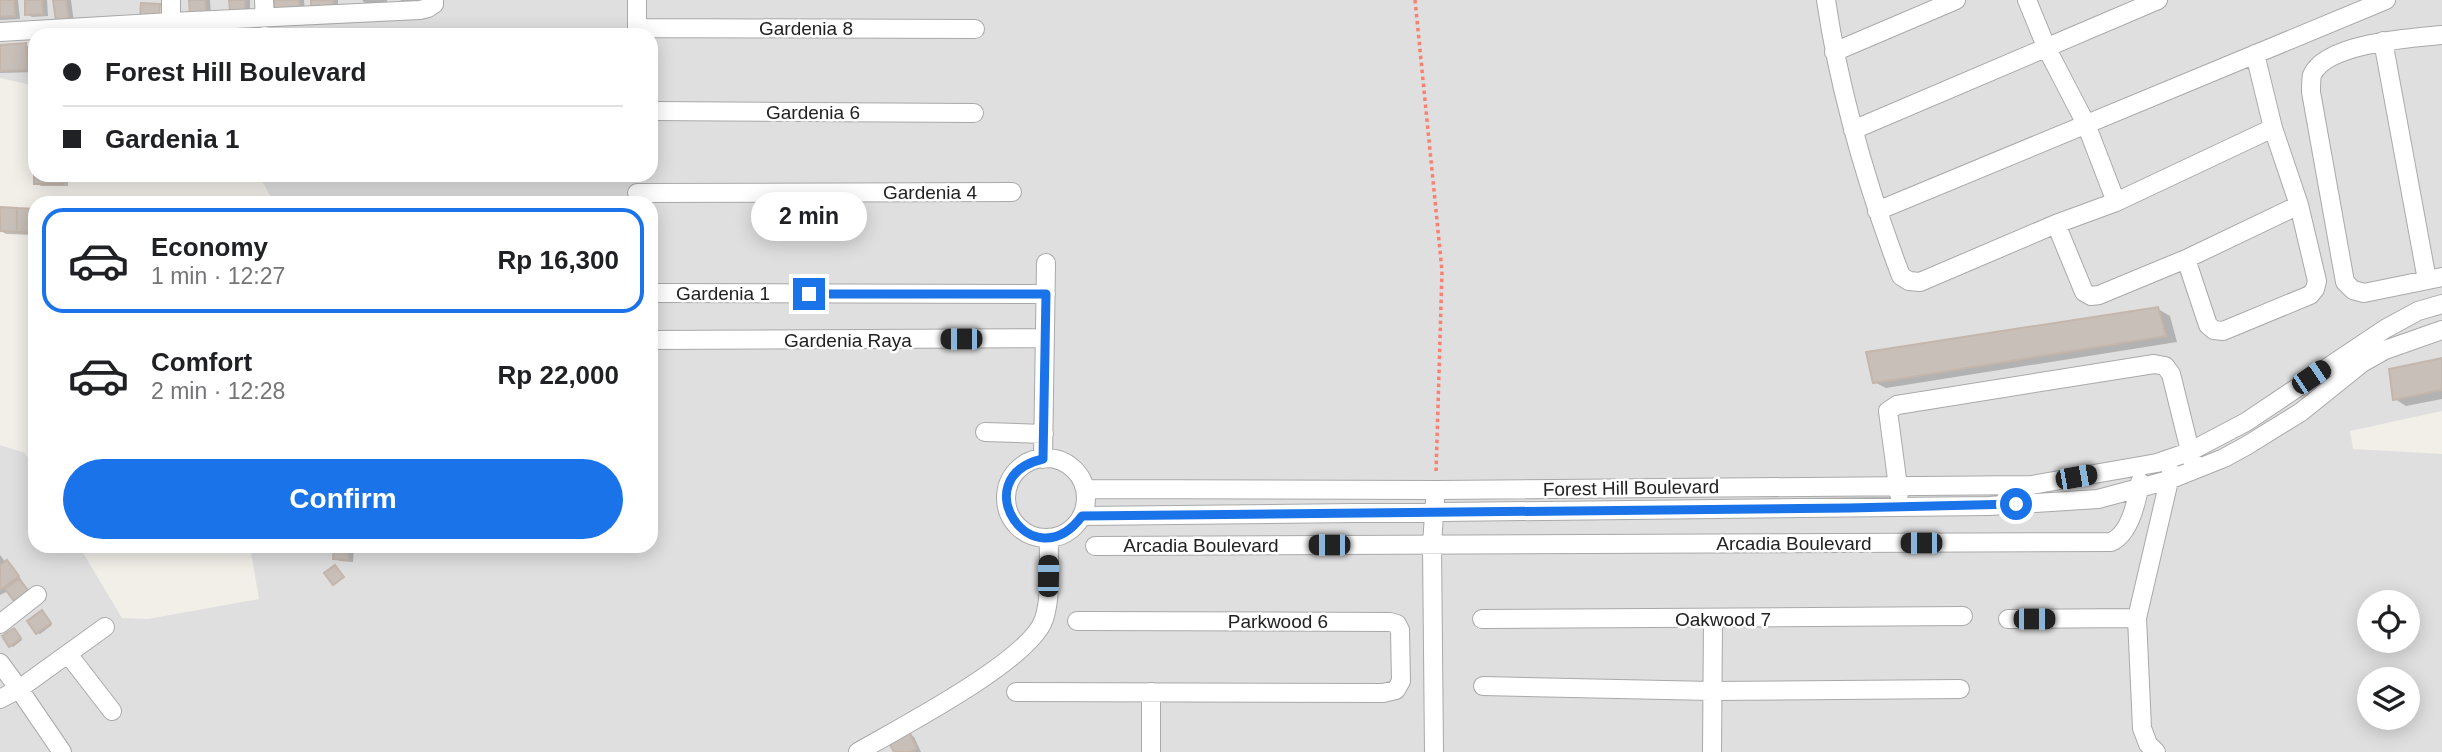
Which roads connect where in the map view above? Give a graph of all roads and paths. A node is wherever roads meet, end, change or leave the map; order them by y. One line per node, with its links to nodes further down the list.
1 (171, 0): 13 (street)
2 (264, 0): 12 (street)
3 (434, 0): 11 (street)
4 (637, 0): 15 (street)
5 (1415, 0): 57 (path)
6 (1826, 0): 23 (street)
7 (1956, 0): 23 (street)
8 (2027, 0): 22 (street)
9 (2158, 0): 22 (street)
10 (2386, 0): 24 (street)
11 (348, 8): 12 (street)
12 (265, 19): 13 (street)
13 (172, 22): 14 (street)
14 (69, 28)
15 (637, 28)
16 (975, 29): 18 (street, Gardenia 8)
17 (28, 30): 19 (street)
18 (658, 31)
19 (0, 32)
20 (2442, 35): 21 (street)
21 (2384, 41): 38 (street); 38 (street)
22 (2047, 49): 27 (street); 29 (street)
23 (1834, 52): 29 (street)
24 (2255, 54): 27 (street); 28 (street)
25 (658, 111): 26 (street, Gardenia 6)
26 (974, 113)
27 (2086, 124): 32 (street); 34 (street)
28 (2273, 128): 32 (street); 33 (street)
29 (1853, 130): 34 (street)
30 (637, 190): 31 (street, Gardenia 4)
31 (1012, 192)
32 (2116, 202): 35 (street)
33 (2299, 205): 36 (street); 36 (street)
34 (1877, 211): 35 (street)
35 (2056, 225): 36 (street)
36 (2186, 259)
37 (1046, 263): 40 (street)
38 (2435, 279)
39 (658, 293): 40 (street, Gardenia 1)
40 (1046, 294): 43 (street)
41 (2442, 304): 49 (street, Forest Hill Boulevard)
42 (2442, 330): 52 (street, Forest Hill Boulevard)
43 (1045, 338): 44 (street, Gardenia Raya); 48 (street)
44 (658, 340)
45 (2442, 343): 46 (street)
46 (2424, 347)
47 (985, 432): 48 (street)
48 (1044, 434): 50 (street)
49 (2181, 455): 51 (street, Forest Hill Boulevard); 52 (street); 53 (street); 54 (street)
50 (1043, 459): 55 (street); 61 (street)
51 (2144, 465): 54 (street, Forest Hill Boulevard); 56 (street, Arcadia Boulevard)
52 (2196, 470): 53 (street, Forest Hill Boulevard)
53 (2169, 480): 56 (street, Forest Hill Boulevard); 66 (street)
54 (1899, 485): 57 (street, Forest Hill Boulevard); 58 (street)
55 (1085, 489): 57 (street, Forest Hill Boulevard); 60 (street)
56 (2139, 489): 58 (street, Forest Hill Boulevard); 62 (street, Arcadia Boulevard)
57 (1436, 490): 59 (street)
58 (1899, 507): 59 (street, Forest Hill Boulevard)
59 (1435, 512): 60 (street, Forest Hill Boulevard); 62 (street)
60 (1082, 516): 61 (street)
61 (1049, 538): 84 (street)
62 (1432, 545): 63 (street, Arcadia Boulevard); 86 (street)
63 (1095, 546)
64 (37, 595): 71 (street)
65 (1964, 616): 69 (street, Oakwood 7)
66 (2137, 618): 67 (street); 88 (street)
67 (2008, 619)
68 (1482, 620): 69 (street, Oakwood 7)
69 (1713, 620): 78 (street)
70 (1077, 621): 80 (street, Parkwood 6)
71 (0, 624)
72 (105, 627): 73 (street)
73 (68, 653): 76 (street); 82 (street)
74 (0, 663): 76 (street)
75 (1483, 686): 78 (street)
76 (19, 689): 81 (street); 83 (street)
77 (1960, 689): 78 (street)
78 (1712, 691): 87 (street)
79 (1016, 692): 80 (street)
80 (1151, 692): 85 (street)
81 (0, 699)
82 (112, 711)
83 (62, 752)
84 (858, 752)
85 (1151, 752)
86 (1434, 752)
87 (1712, 752)
88 (2157, 752)

